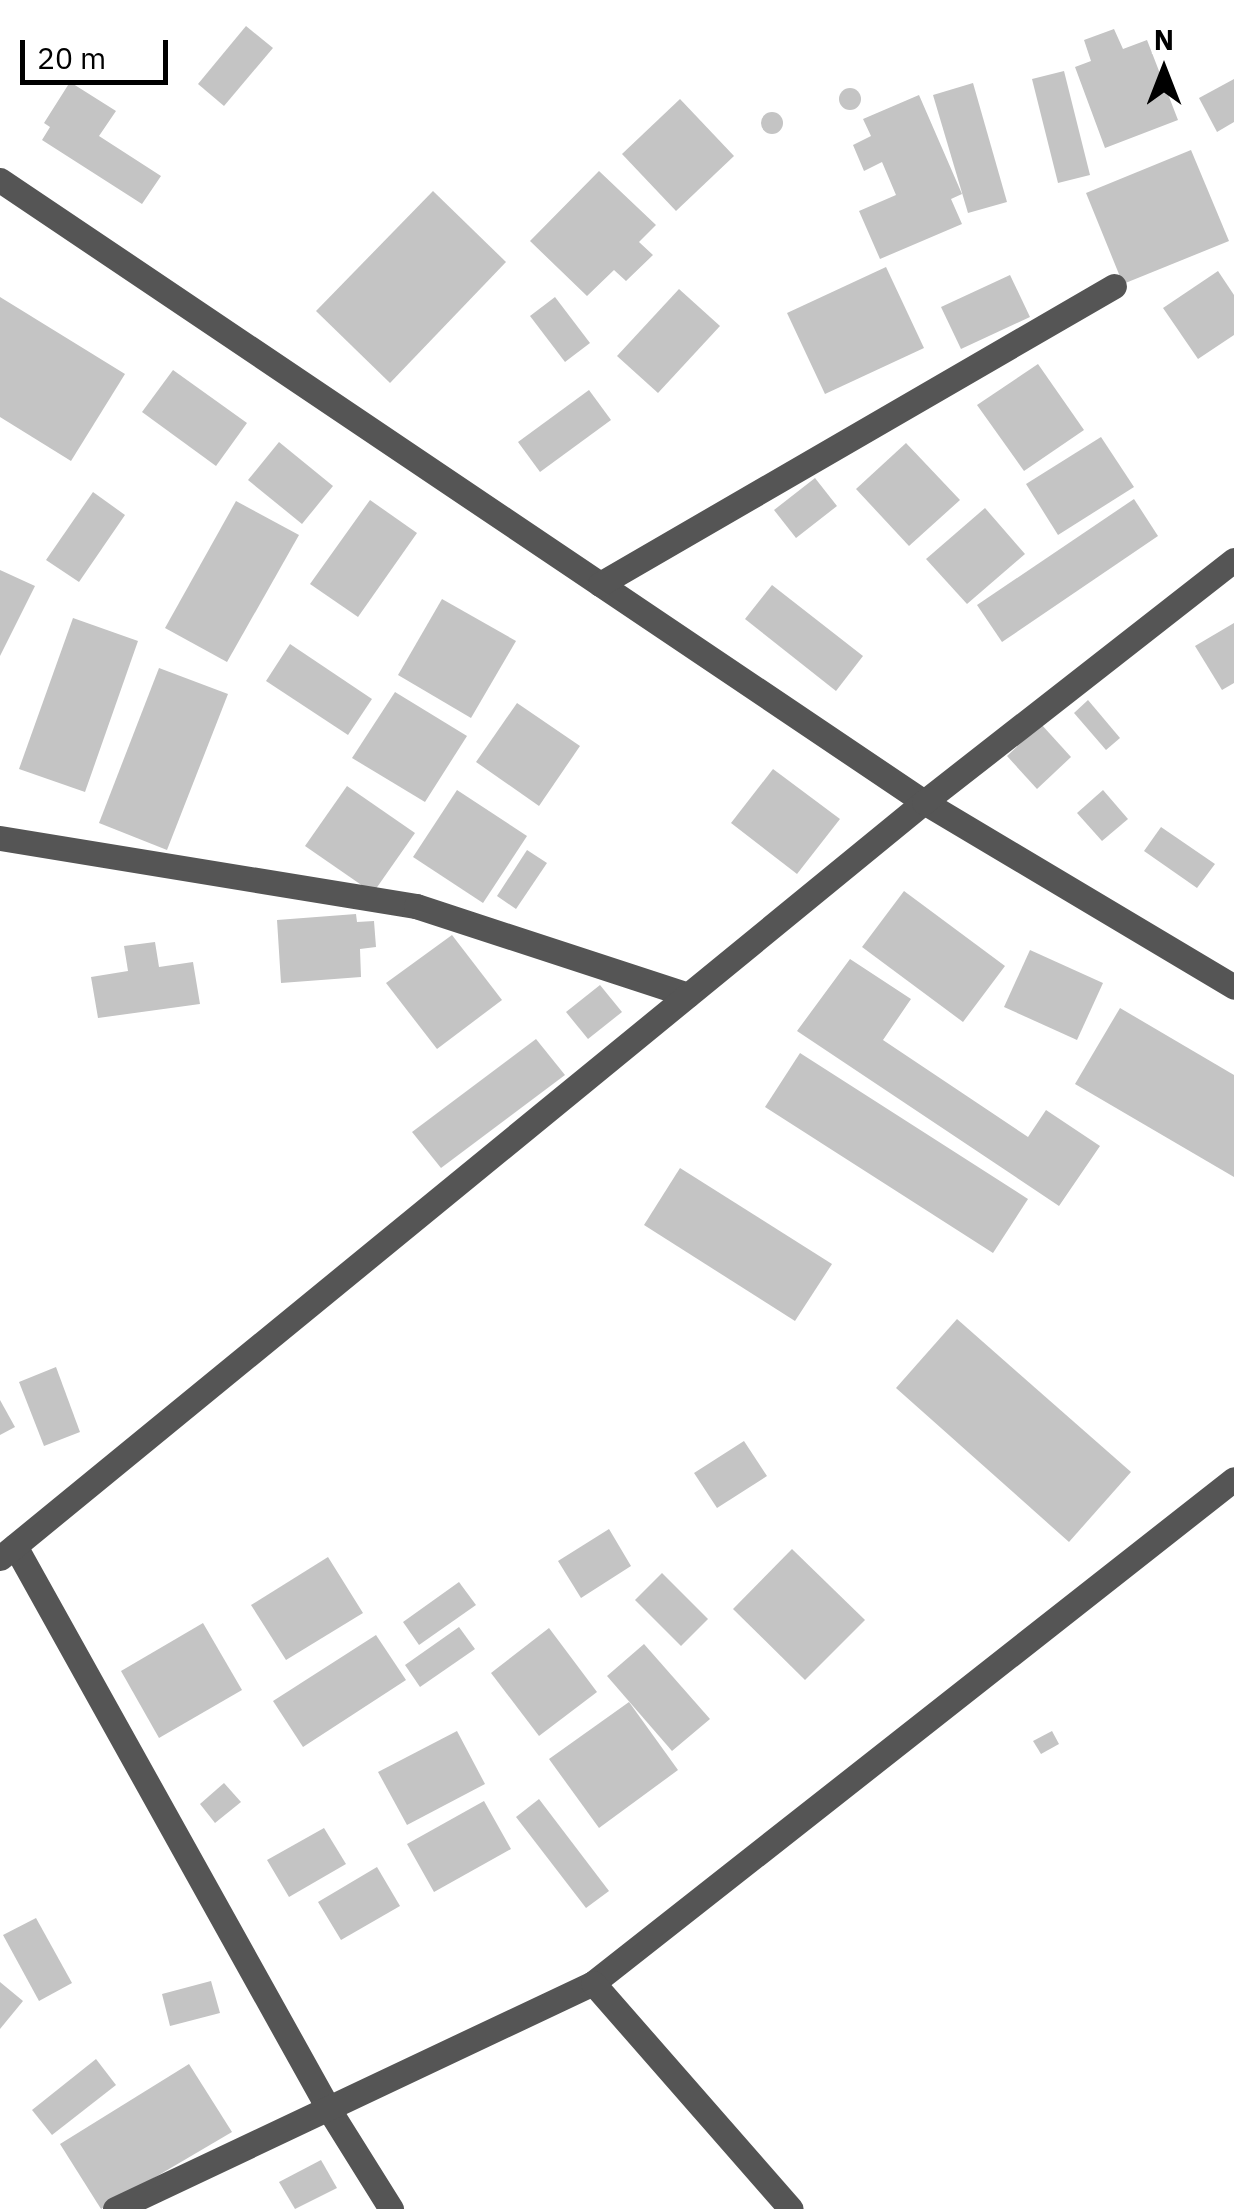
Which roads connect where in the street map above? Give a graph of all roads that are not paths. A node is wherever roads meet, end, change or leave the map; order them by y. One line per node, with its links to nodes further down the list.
1 (0, 180): 4 (street)
2 (1114, 286): 4 (street)
3 (1234, 560): 5 (street)
4 (600, 584): 5 (street)
5 (924, 802): 7 (street); 8 (street)
6 (0, 838): 8 (street)
7 (1234, 987)
8 (688, 995): 10 (street)
9 (1234, 1479): 11 (street)
10 (8, 1552): 12 (street)
11 (593, 1984): 12 (street); 15 (street)
12 (328, 2108): 13 (street); 14 (street)
13 (115, 2209)
14 (391, 2209)
15 (791, 2209)

